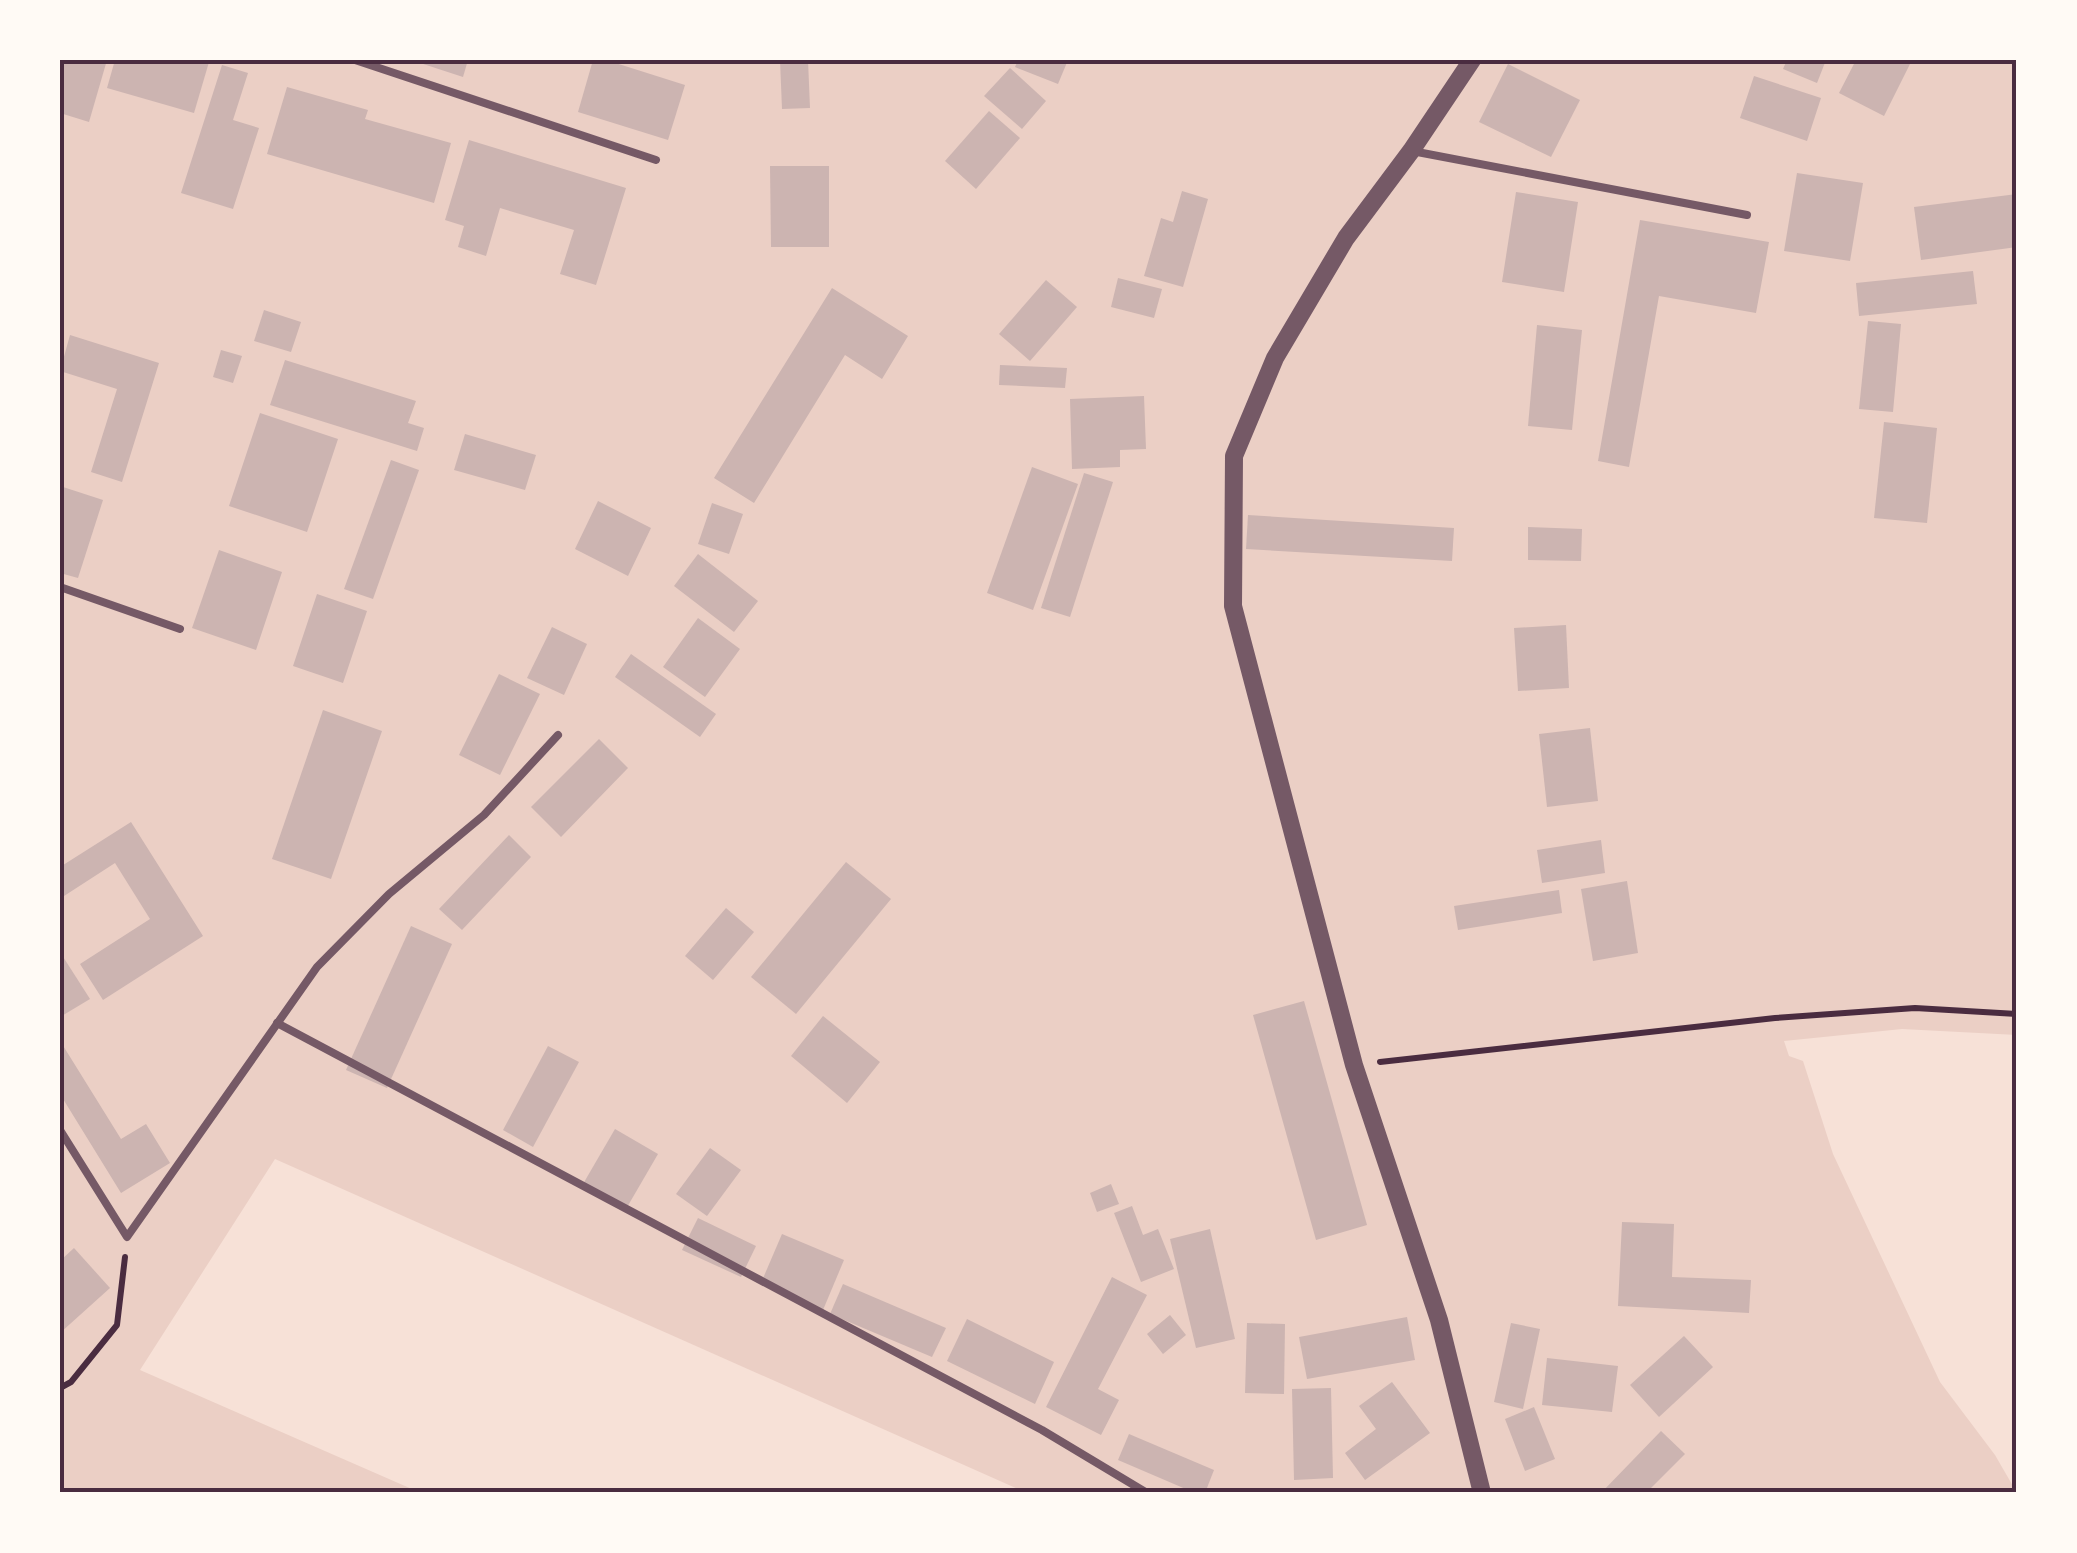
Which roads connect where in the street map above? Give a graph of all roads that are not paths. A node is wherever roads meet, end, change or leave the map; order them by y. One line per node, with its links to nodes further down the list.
1 (355, 60): 4 (lane)
2 (1472, 60): 3 (street)
3 (1412, 151): 5 (lane); 12 (street)
4 (656, 160)
5 (1746, 215)
6 (60, 587): 7 (lane)
7 (180, 629)
8 (558, 735): 9 (lane)
9 (277, 1024): 10 (lane); 11 (lane)
10 (60, 1130)
11 (1147, 1493)
12 (1482, 1493)

